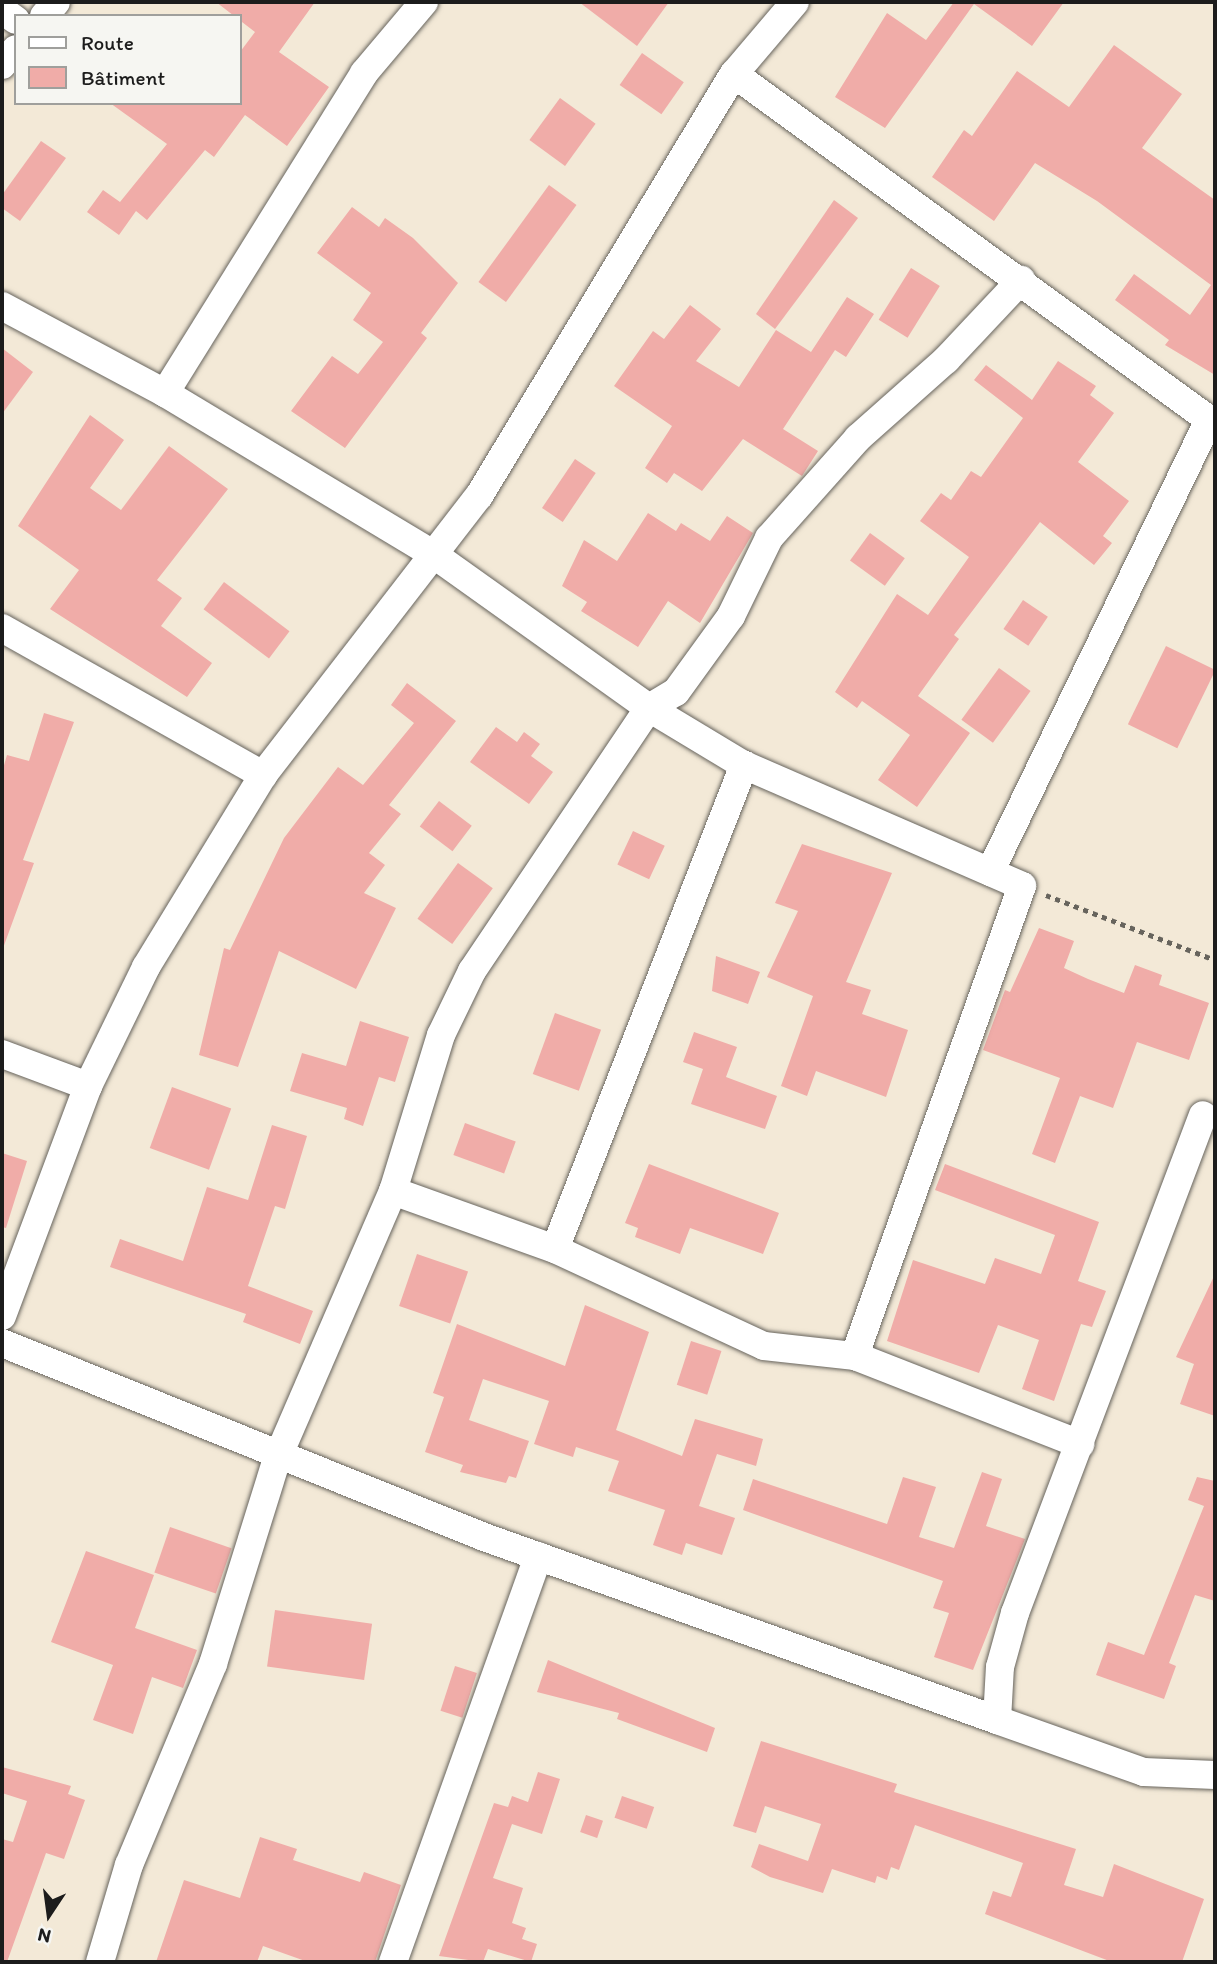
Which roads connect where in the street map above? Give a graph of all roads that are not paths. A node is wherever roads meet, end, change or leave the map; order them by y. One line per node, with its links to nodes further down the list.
1 (424, 2): 8 (street)
2 (794, 2): 5 (street)
3 (14, 51): 4 (street)
4 (2, 65)
5 (734, 74): 6 (street); 10 (street)
6 (1021, 279): 9 (street); 12 (street)
7 (2, 306): 8 (street)
8 (165, 393): 10 (street)
9 (1212, 422): 15 (street)
10 (433, 554): 12 (street); 14 (street)
11 (2, 628): 14 (street)
12 (649, 708): 13 (street); 19 (street)
13 (744, 765): 15 (street); 20 (street)
14 (264, 775): 17 (street)
15 (990, 872): 23 (street)
16 (2, 1054): 17 (street)
17 (88, 1086): 21 (street)
18 (1203, 1115): 24 (street)
19 (393, 1191): 20 (street); 25 (street)
20 (555, 1248): 23 (street)
21 (2, 1316)
22 (2, 1343): 25 (street)
23 (855, 1356): 24 (street)
24 (1080, 1444): 27 (street)
25 (277, 1459): 26 (street); 29 (street)
26 (538, 1556): 27 (street); 30 (street)
27 (997, 1720): 28 (street)
28 (1215, 1775)
29 (100, 1962)
30 (393, 1962)

